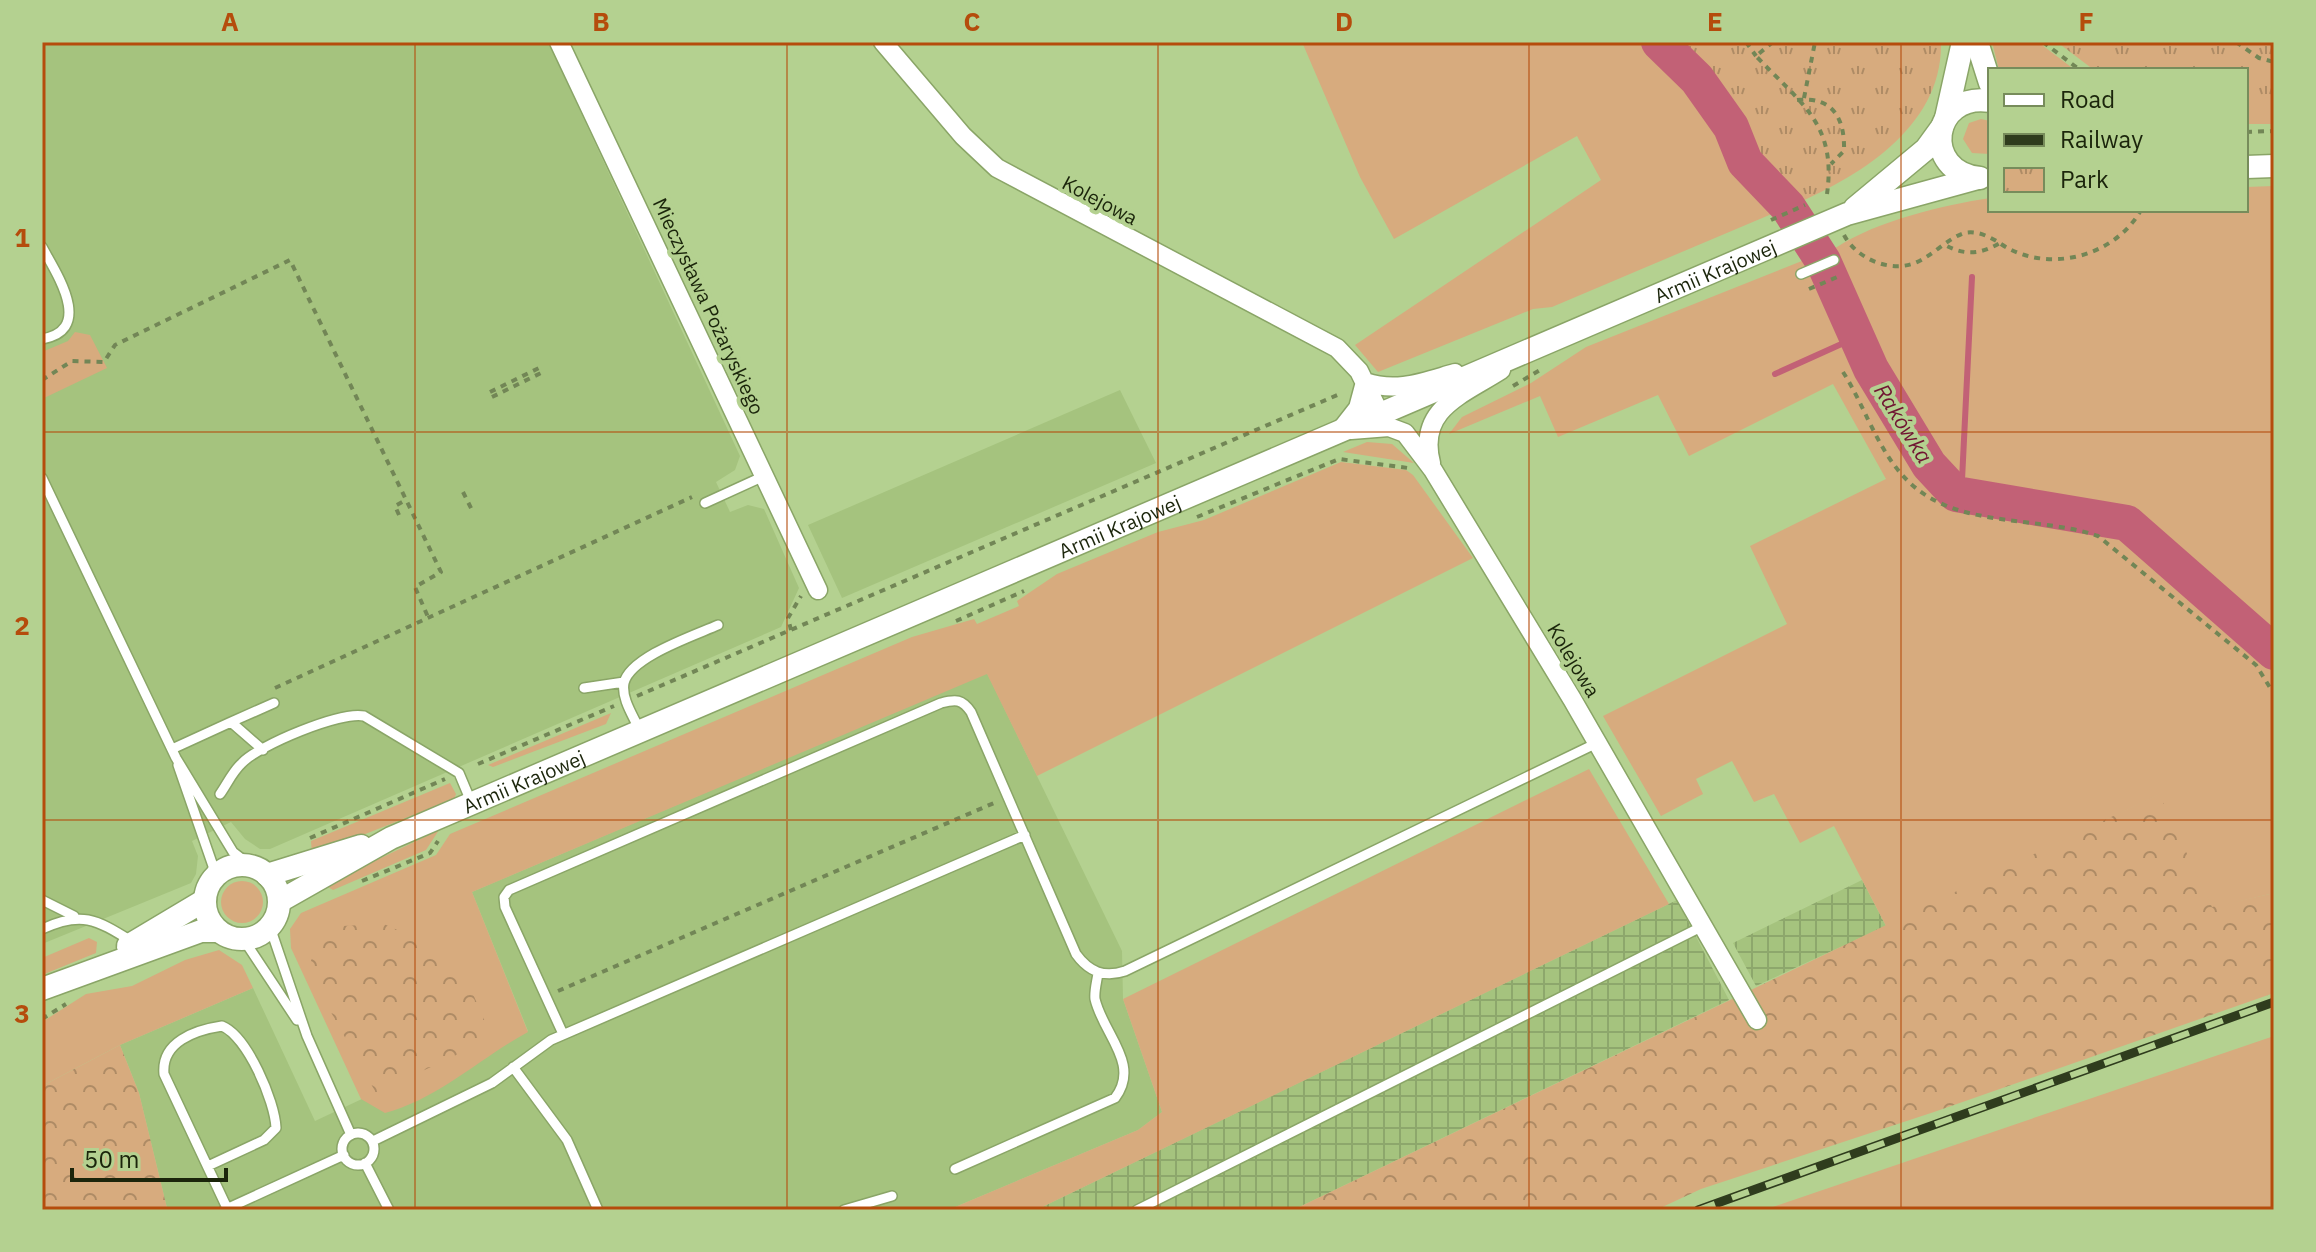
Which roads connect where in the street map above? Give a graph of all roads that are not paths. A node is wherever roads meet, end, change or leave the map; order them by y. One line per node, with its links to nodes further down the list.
1 (559, 42): 21 (street, Mieczysława Pożaryskiego)
2 (883, 42): 17 (street, Kolejowa)
3 (1963, 42): 7 (street)
4 (1977, 42): 5 (street)
5 (1988, 77)
6 (1988, 101): 7 (street)
7 (1944, 123): 10 (street); 11 (street, Armii Krajowej)
8 (2274, 166): 9 (street)
9 (2248, 167)
10 (1984, 177): 11 (street, Armii Krajowej)
11 (1845, 224): 16 (street, Armii Krajowej)
12 (42, 247): 15 (lane)
13 (1834, 260): 14 (lane)
14 (1801, 274)
15 (42, 339)
16 (1533, 350): 17 (street); 18 (street, Armii Krajowej); 20 (street)
17 (1358, 385): 18 (street, Kolejowa); 19 (street)
18 (1380, 414): 19 (street, Armii Krajowej)
19 (1340, 431): 20 (street, Kolejowa); 30 (street, Armii Krajowej)
20 (1423, 471): 31 (street, Kolejowa)
21 (764, 476): 23 (lane); 24 (street, Mieczysława Pożaryskiego)
22 (42, 478): 33 (lane)
23 (705, 503)
24 (818, 590)
25 (718, 625): 26 (lane)
26 (624, 682): 27 (lane); 30 (lane)
27 (584, 688)
28 (274, 703): 29 (lane)
29 (231, 722): 32 (lane); 33 (lane)
30 (640, 731): 35 (street, Armii Krajowej)
31 (1597, 743): 43 (street, Kolejowa); 50 (lane)
32 (263, 750): 34 (lane); 35 (lane)
33 (174, 754): 38 (lane); 39 (lane)
34 (220, 794)
35 (472, 804): 37 (street, Armii Krajowej)
36 (1025, 835): 50 (lane); 53 (lane); 53 (lane)
37 (391, 838): 38 (street); 41 (street)
38 (259, 870): 39 (street); 41 (street)
39 (209, 890): 46 (street); 48 (street)
40 (42, 900): 42 (lane)
41 (280, 901): 44 (street)
42 (74, 916): 45 (lane); 48 (lane)
43 (1705, 925): 52 (street, Kolejowa); 67 (lane)
44 (270, 927): 47 (street); 54 (lane)
45 (42, 929)
46 (218, 931): 47 (street); 49 (street)
47 (244, 940): 54 (lane)
48 (133, 943): 49 (street)
49 (88, 969): 51 (street)
50 (1098, 973): 61 (lane)
51 (42, 989)
52 (1757, 1020)
53 (563, 1034): 55 (lane)
54 (307, 1036): 56 (lane)
55 (513, 1067): 57 (lane); 65 (lane)
56 (351, 1135): 57 (lane); 58 (lane)
57 (373, 1141): 59 (lane)
58 (344, 1155): 59 (lane); 63 (lane)
59 (365, 1163): 64 (lane)
60 (208, 1166): 60 (lane); 63 (lane)
61 (955, 1169)
62 (892, 1196): 66 (lane)
63 (226, 1209)
64 (389, 1210)
65 (598, 1210)
66 (844, 1210)
67 (1137, 1210)

